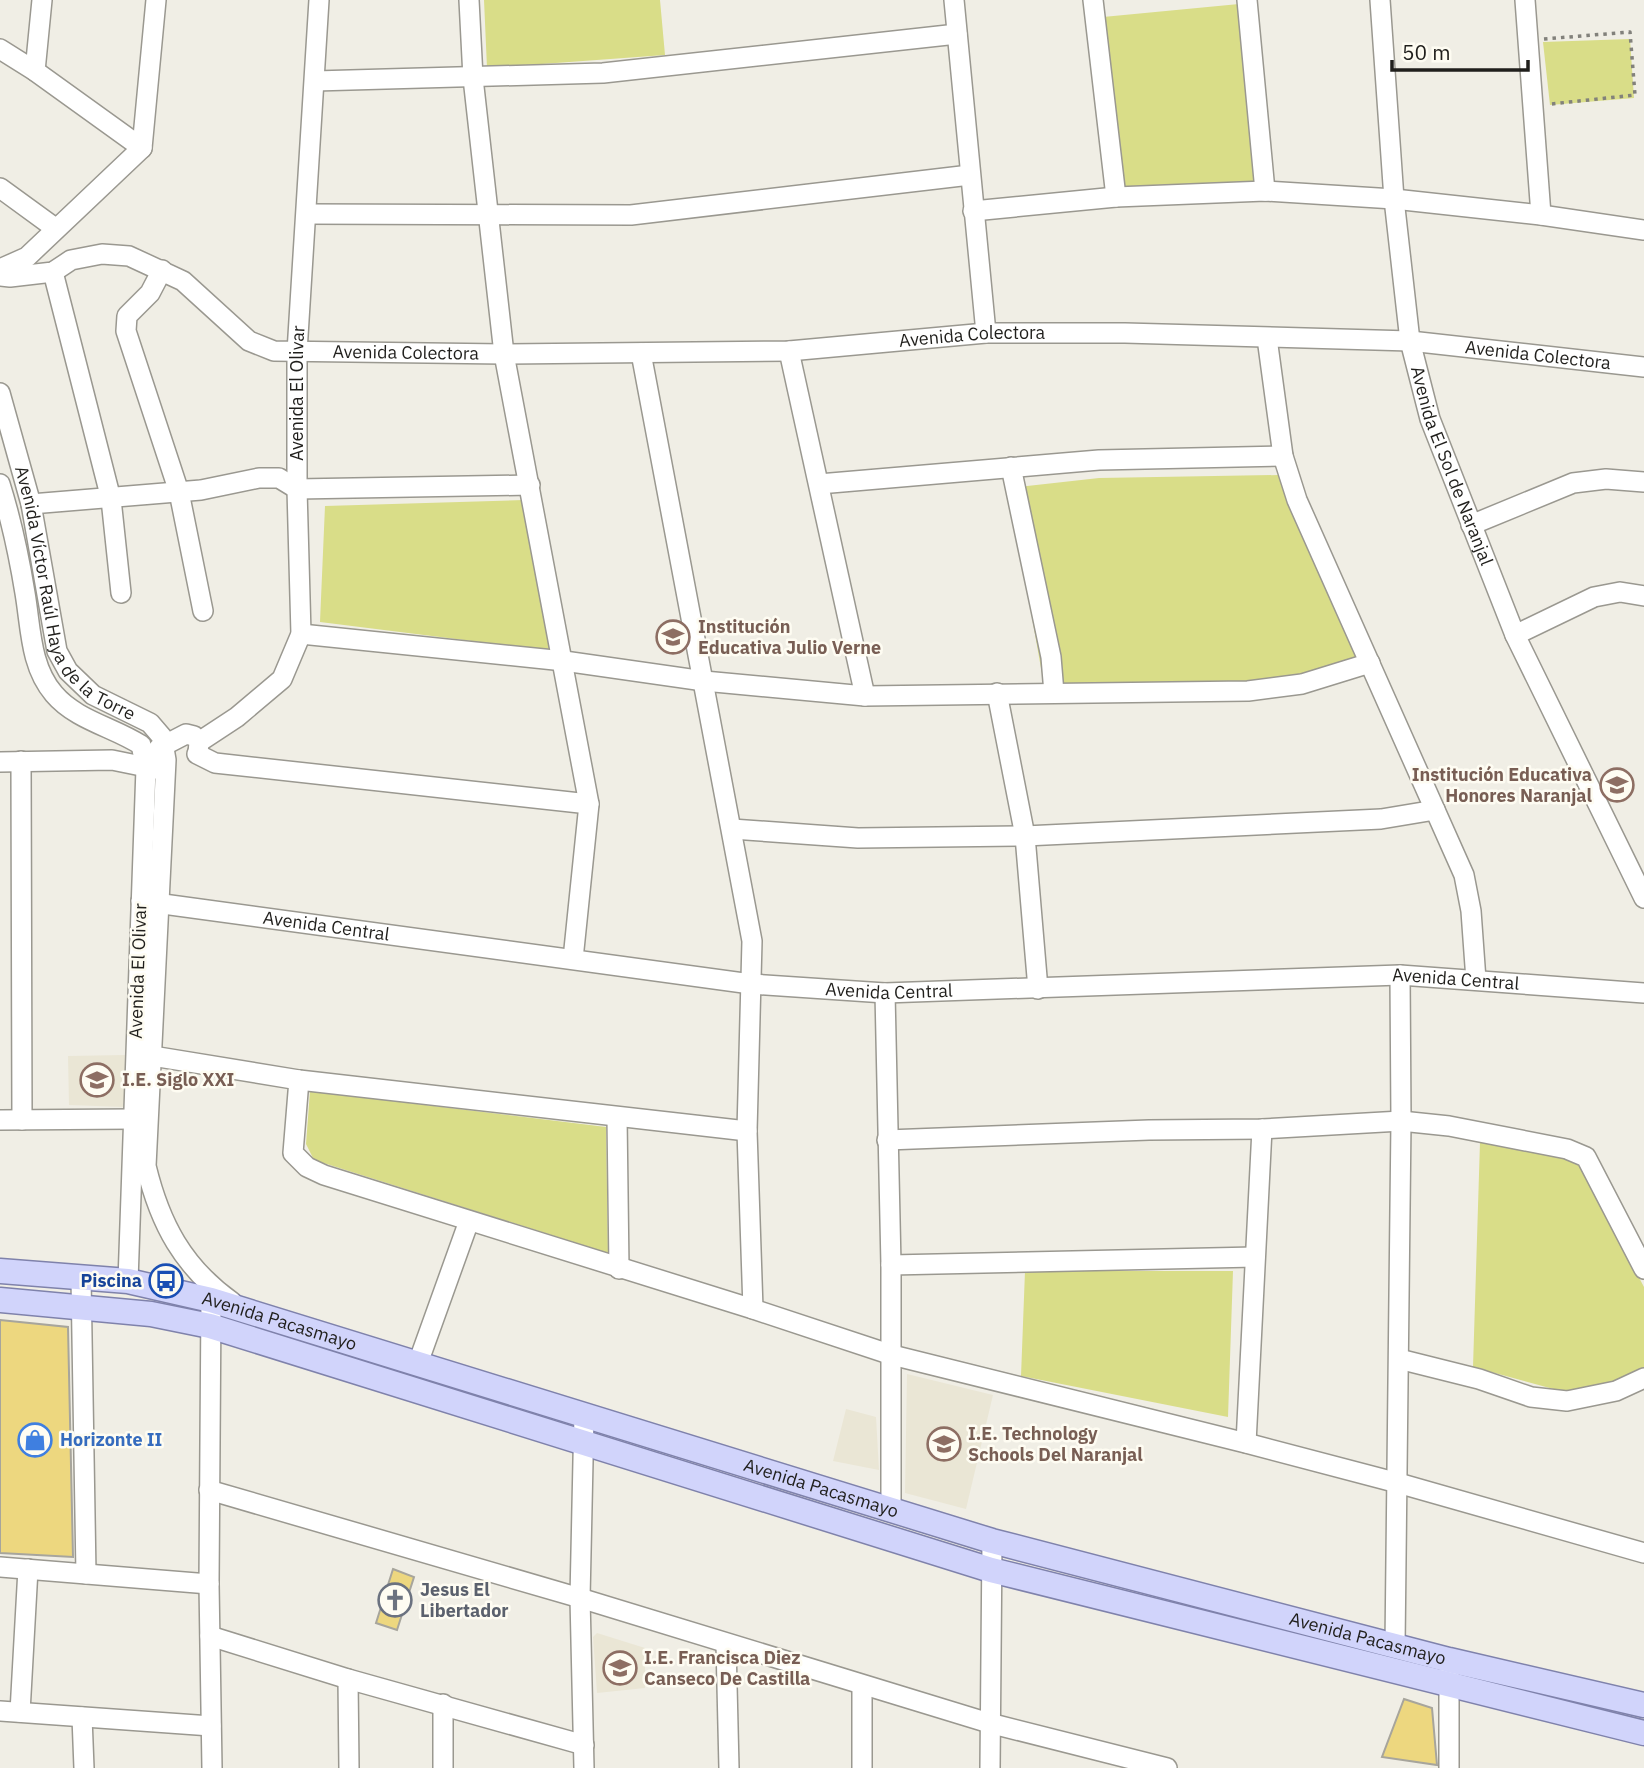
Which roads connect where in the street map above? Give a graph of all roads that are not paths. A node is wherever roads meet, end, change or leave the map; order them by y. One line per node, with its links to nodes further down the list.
1 (42, 0): 12 (street)
2 (156, 0): 15 (street)
3 (318, 0): 14 (street, Avenida El Olivar)
4 (469, 0): 13 (street)
5 (954, 0): 10 (street)
6 (1094, 0): 19 (street)
7 (1247, 0): 18 (street)
8 (1380, 0): 20 (street, Avenida El Sol de Naranjal)
9 (1525, 0): 24 (street)
10 (957, 34): 13 (street); 16 (street)
11 (0, 49): 12 (street)
12 (35, 71): 15 (street)
13 (474, 78): 14 (street); 23 (street)
14 (314, 81): 22 (street, Avenida El Olivar)
15 (142, 148): 25 (street)
16 (970, 175): 21 (street); 23 (street)
17 (0, 188): 25 (street)
18 (1265, 191): 19 (street); 20 (street)
19 (1116, 197): 21 (street)
20 (1394, 199): 24 (street); 33 (street, Avenida El Sol de Naranjal)
21 (973, 211): 31 (street)
22 (307, 214): 23 (street); 35 (street, Avenida El Olivar)
23 (488, 214): 37 (street)
24 (1541, 215): 26 (street)
25 (55, 228): 27 (street)
26 (1644, 230)
27 (0, 269)
28 (162, 270): 29 (street, Avenida Colectora); 35 (street, Avenida Colectora); 47 (street)
29 (52, 272): 30 (street, Avenida Colectora); 48 (street)
30 (0, 276)
31 (986, 333): 32 (street, Avenida Colectora); 34 (street, Avenida Colectora)
32 (1267, 338): 33 (street, Avenida Colectora); 40 (street)
33 (1410, 341): 38 (street, Avenida Colectora); 50 (street, Avenida El Sol de Naranjal)
34 (789, 351): 36 (street, Avenida Colectora); 44 (street)
35 (298, 352): 37 (street, Avenida Colectora); 46 (street, Avenida El Olivar)
36 (641, 353): 37 (street, Avenida Colectora); 58 (street)
37 (504, 354): 45 (street)
38 (1644, 367)
39 (0, 393): 49 (street, Avenida Víctor Raúl Haya de la Torre)
40 (1283, 456): 41 (street); 57 (street)
41 (1011, 467): 44 (street); 60 (street)
42 (1644, 482): 50 (street)
43 (0, 484): 66 (street, Avenida El Olivar)
44 (819, 484): 61 (street)
45 (530, 485): 46 (street); 56 (street)
46 (297, 488): 47 (street); 54 (street, Avenida El Olivar)
47 (179, 492): 48 (street); 53 (street)
48 (111, 499): 49 (street); 51 (street)
49 (31, 504): 62 (street, Avenida Víctor Raúl Haya de la Torre)
50 (1471, 525): 55 (street, Avenida El Sol de Naranjal)
51 (121, 593)
52 (1644, 596): 55 (street)
53 (203, 611)
54 (301, 634): 56 (street); 63 (street, Avenida El Olivar)
55 (1515, 635): 71 (street, Avenida El Sol de Naranjal)
56 (564, 661): 58 (street); 67 (street)
57 (1370, 663): 60 (street); 68 (street)
58 (704, 681): 61 (street); 69 (street)
59 (996, 693): 60 (street); 61 (street); 70 (street)
60 (1054, 693)
61 (865, 696)
62 (168, 740): 63 (street); 66 (street)
63 (193, 751): 66 (street, Avenida El Olivar); 67 (street)
64 (0, 761): 65 (street)
65 (21, 761): 66 (street); 85 (street)
66 (156, 769): 72 (street, Avenida El Olivar)
67 (589, 804): 73 (street)
68 (1435, 810): 70 (street); 75 (street)
69 (732, 830): 70 (street); 76 (street)
70 (1025, 836): 77 (street)
71 (1644, 898)
72 (150, 902): 73 (street, Avenida Central); 80 (street, Avenida El Olivar)
73 (573, 959): 76 (street, Avenida Central)
74 (1400, 975): 75 (street, Avenida Central); 77 (street, Avenida Central); 86 (street)
75 (1476, 980): 79 (street, Avenida Central)
76 (751, 984): 78 (street, Avenida Central); 88 (street)
77 (1038, 989): 78 (street, Avenida Central)
78 (885, 993): 89 (street)
79 (1644, 993)
80 (143, 1055): 81 (street); 83 (street, Avenida El Olivar); 102 (street)
81 (299, 1080): 82 (street); 90 (street)
82 (617, 1116): 88 (street); 93 (street)
83 (133, 1119): 85 (street); 97 (street, Avenida El Olivar)
84 (0, 1120): 85 (street)
85 (22, 1120)
86 (1401, 1121): 87 (street); 94 (street); 105 (street)
87 (1262, 1129): 89 (street); 91 (street)
88 (747, 1132): 101 (street)
89 (887, 1140): 92 (street)
90 (469, 1221): 93 (street); 106 (street)
91 (1255, 1257): 92 (street); 110 (street)
92 (891, 1265): 104 (street)
93 (619, 1269): 101 (street)
94 (1644, 1269)
95 (0, 1271): 96 (main road, Avenida Pacasmayo)
96 (81, 1278): 97 (main road, Avenida Pacasmayo); 100 (street)
97 (128, 1281): 99 (main road, Avenida Pacasmayo)
98 (0, 1300): 100 (main road, Avenida Pacasmayo)
99 (211, 1300): 102 (main road, Avenida Pacasmayo); 103 (street)
100 (81, 1307): 103 (main road, Avenida Pacasmayo); 119 (street)
101 (753, 1309): 104 (street)
102 (244, 1310): 106 (main road, Avenida Pacasmayo)
103 (210, 1326): 109 (main road, Avenida Pacasmayo); 112 (street)
104 (891, 1355): 110 (street); 113 (street)
105 (1399, 1359): 107 (street); 111 (street)
106 (418, 1363): 108 (main road, Avenida Pacasmayo)
107 (1644, 1378)
108 (584, 1415): 109 (street); 113 (main road, Avenida Pacasmayo)
109 (584, 1443): 118 (main road, Avenida Pacasmayo); 121 (street)
110 (1246, 1443): 111 (street)
111 (1398, 1483): 115 (street); 124 (street)
112 (209, 1490): 120 (street); 121 (street)
113 (891, 1511): 114 (main road, Avenida Pacasmayo)
114 (992, 1541): 118 (street); 124 (main road, Avenida Pacasmayo)
115 (1644, 1553)
116 (0, 1567): 117 (street)
117 (28, 1569): 119 (street); 132 (street)
118 (991, 1570): 128 (main road, Avenida Pacasmayo); 134 (street)
119 (86, 1574): 120 (street)
120 (209, 1584): 122 (street)
121 (580, 1598): 123 (street); 137 (street)
122 (210, 1636): 126 (street); 135 (street)
123 (726, 1644): 127 (street); 144 (street)
124 (1395, 1646): 125 (main road, Avenida Pacasmayo)
125 (1449, 1660): 128 (street); 130 (main road, Avenida Pacasmayo)
126 (348, 1678): 129 (street); 141 (street)
127 (862, 1686): 134 (street); 145 (street)
128 (1449, 1686): 136 (main road, Avenida Pacasmayo); 148 (street)
129 (443, 1704): 137 (street); 142 (street)
130 (1644, 1705)
131 (0, 1711): 132 (street)
132 (20, 1712): 133 (street)
133 (82, 1717): 135 (street); 139 (street)
134 (989, 1723): 138 (street); 146 (street)
135 (211, 1726): 140 (street)
136 (1644, 1733)
137 (584, 1745): 143 (street)
138 (1132, 1764): 147 (street)
139 (83, 1768)
140 (212, 1768)
141 (349, 1768)
142 (443, 1768)
143 (584, 1768)
144 (729, 1768)
145 (862, 1768)
146 (990, 1768)
147 (1167, 1768)
148 (1449, 1768)

